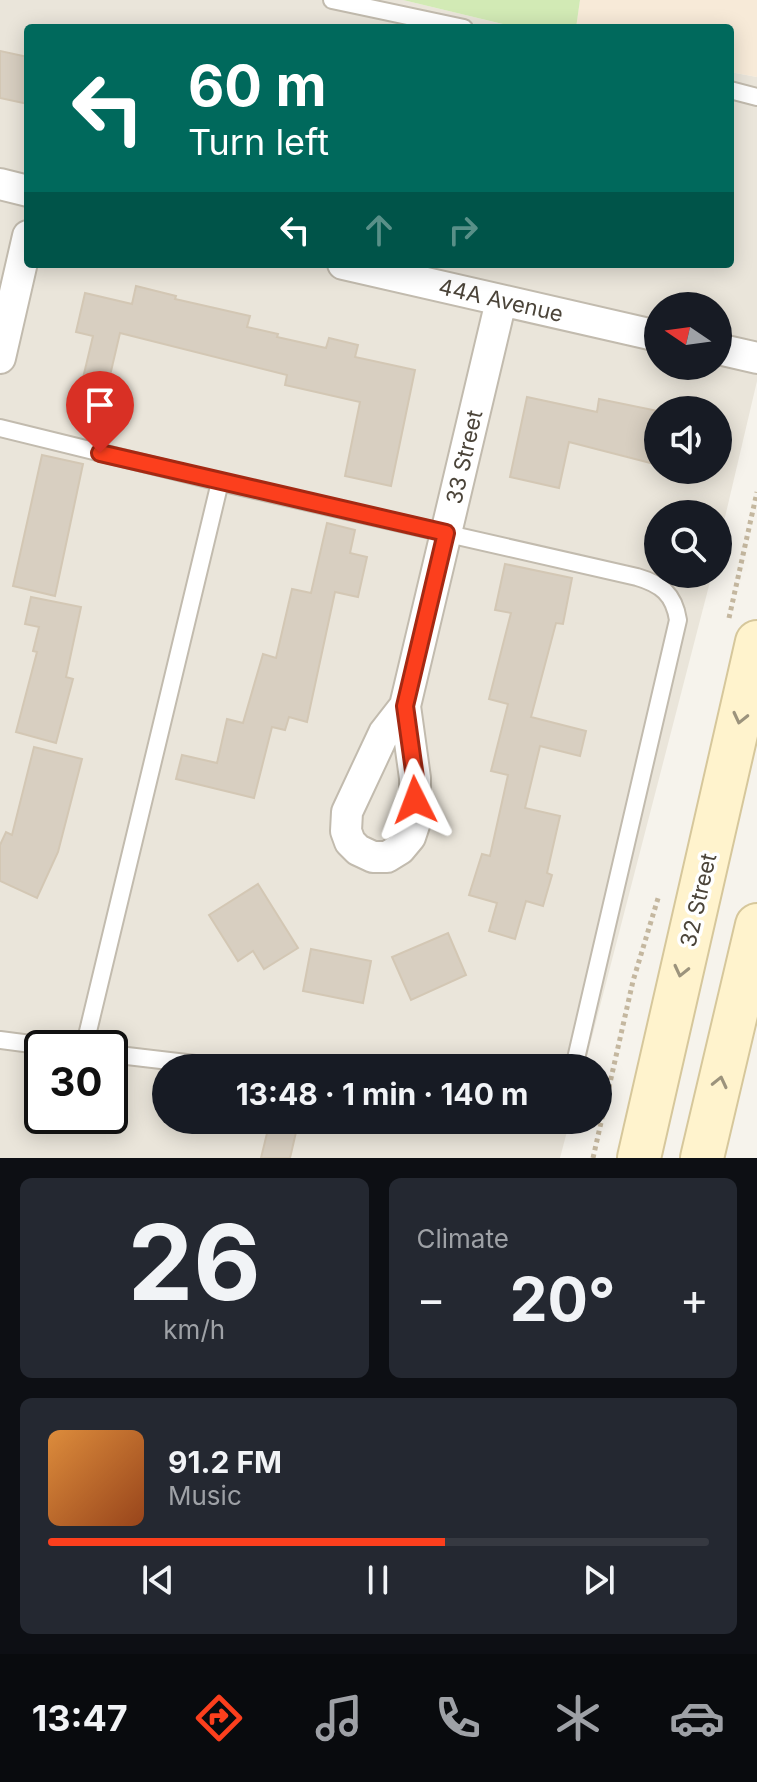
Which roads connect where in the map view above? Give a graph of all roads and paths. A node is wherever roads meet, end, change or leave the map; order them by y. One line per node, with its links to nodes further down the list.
1 (332, 0): 2 (lane)
2 (445, 24)
3 (734, 91): 4 (lane)
4 (757, 97)
5 (0, 184): 6 (street)
6 (24, 190)
7 (24, 253): 12 (street)
8 (360, 268): 9 (street, 44A Avenue)
9 (501, 301): 10 (street, 44A Avenue); 16 (street, 33 Street)
10 (644, 333)
11 (732, 352): 13 (street)
12 (0, 358)
13 (757, 358)
14 (0, 428): 15 (lane)
15 (220, 482): 16 (lane); 20 (lane)
16 (446, 533): 18 (street, 33 Street); 23 (lane)
17 (757, 642): 26 (main road, 32 Street, one-way to 26)
18 (405, 706)
19 (757, 925): 29 (main road, one-way to 19)
20 (88, 1030)
21 (0, 1040): 22 (lane)
22 (24, 1043)
23 (577, 1054)
24 (128, 1056): 25 (lane)
25 (152, 1059)
26 (648, 1117): 27 (main road); 28 (main road, 32 Street)
27 (628, 1158)
28 (639, 1158)
29 (702, 1158)

